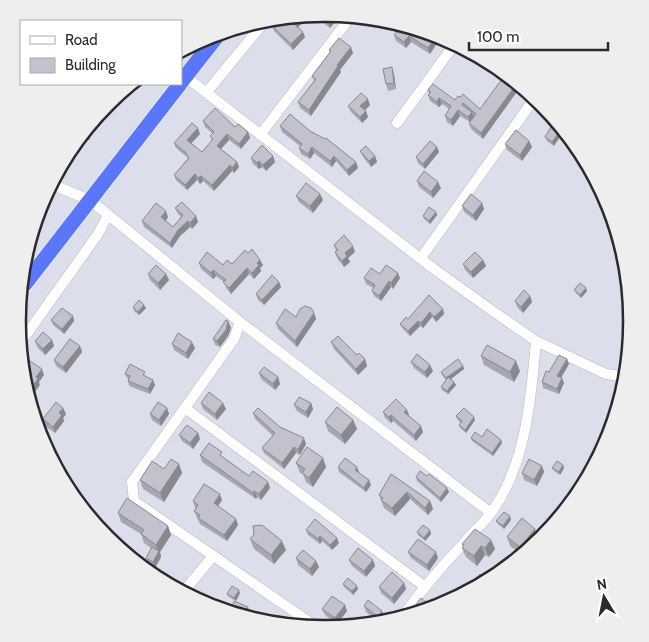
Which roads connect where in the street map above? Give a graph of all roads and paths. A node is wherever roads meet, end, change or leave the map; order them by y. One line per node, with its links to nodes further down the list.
1 (345, 23): 10 (street)
2 (258, 30): 7 (street)
3 (210, 45): 5 (highway)
4 (450, 50): 9 (street)
5 (182, 81): 7 (street)
6 (179, 85): 12 (highway)
7 (206, 93): 10 (street)
8 (530, 105): 14 (street)
9 (397, 123)
10 (260, 135): 14 (street)
11 (58, 187): 12 (street)
12 (90, 200): 13 (street); 15 (highway)
13 (108, 215): 16 (street); 17 (street)
14 (421, 258): 18 (street)
15 (30, 277)
16 (240, 322): 20 (street); 21 (street)
17 (27, 335)
18 (536, 341): 19 (street); 21 (street)
19 (618, 376)
20 (185, 408): 22 (street); 23 (street)
21 (490, 514): 23 (street)
22 (213, 556): 24 (street); 26 (street)
23 (424, 586): 25 (street)
24 (188, 587)
25 (410, 607)
26 (305, 619)

